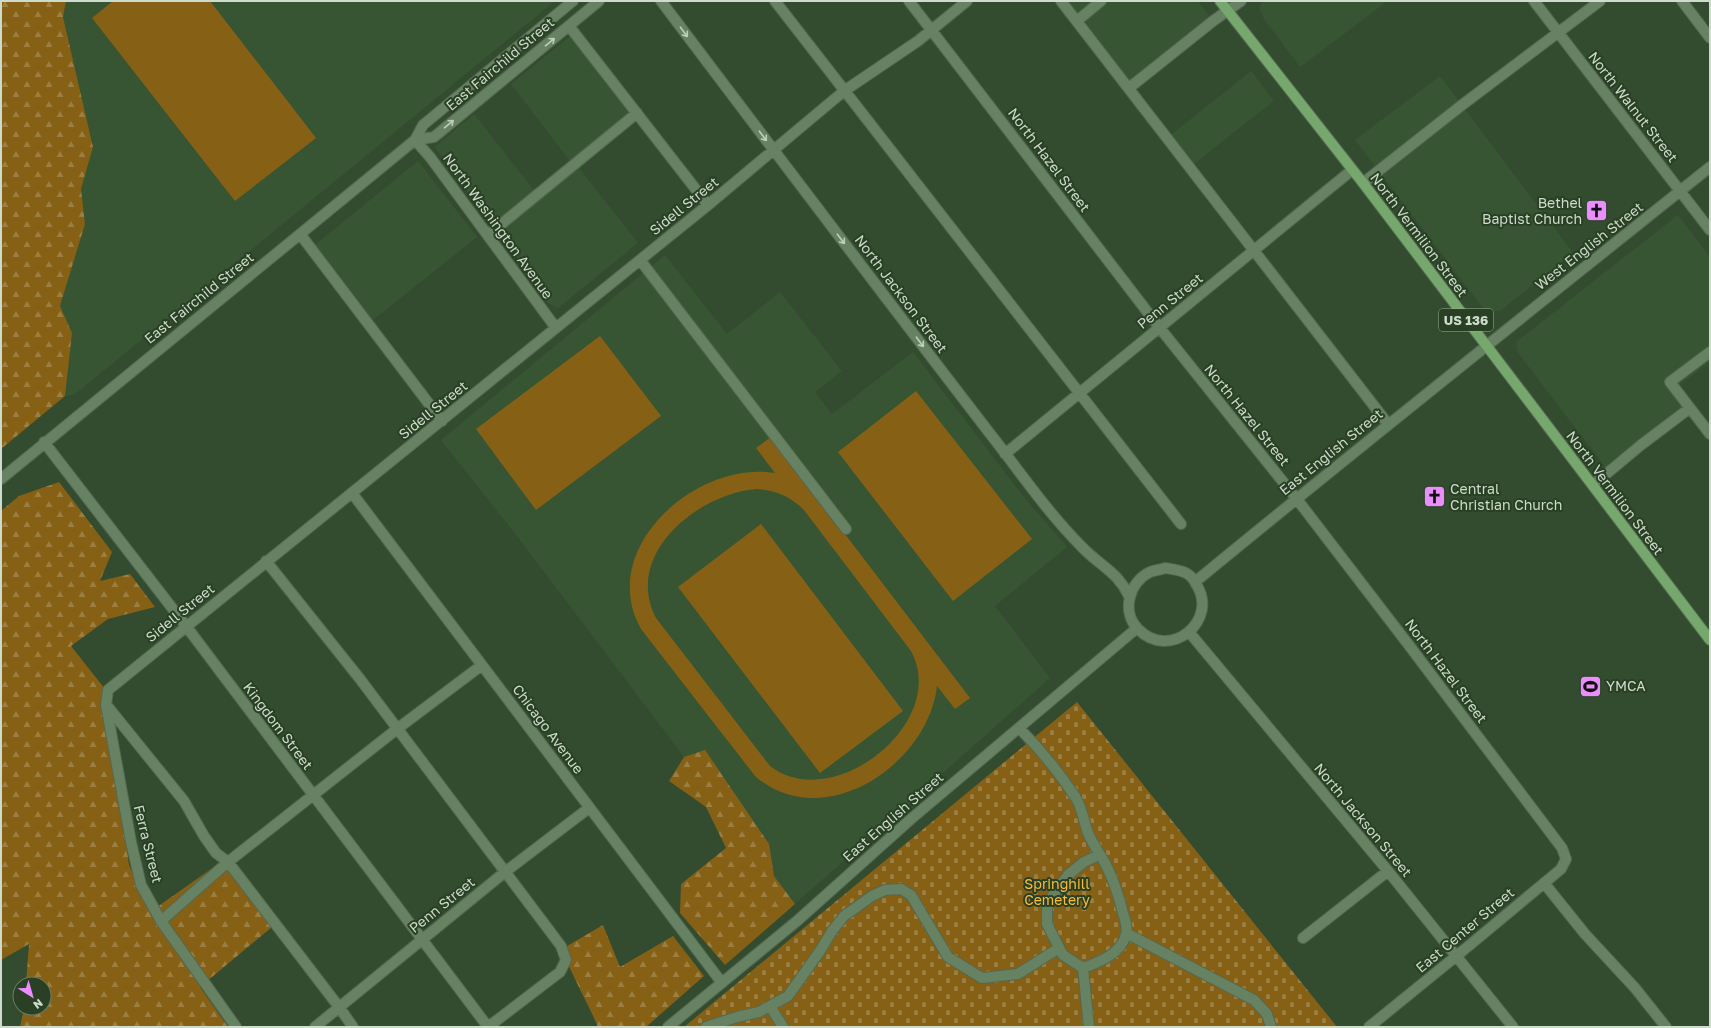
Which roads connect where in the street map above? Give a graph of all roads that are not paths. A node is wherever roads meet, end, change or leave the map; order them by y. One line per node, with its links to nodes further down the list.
1 (573, 1): 23 (street, East Fairchild Street)
2 (599, 1): 16 (street, East Fairchild Street)
3 (661, 1): 24 (street, North Jackson Street, one-way to 24)
4 (775, 1): 21 (street)
5 (909, 1): 17 (street, North Hazel Street)
6 (967, 1): 17 (street, Sidell Street)
7 (1061, 1): 15 (street)
8 (1101, 1): 15 (street)
9 (1220, 1): 14 (main road, North Vermilion Street / US 136)
10 (1241, 1): 14 (street)
11 (1534, 1): 18 (street, North Walnut Street)
12 (1600, 1): 18 (street)
13 (1682, 1): 19 (street)
14 (1228, 11): 20 (street); 26 (main road, North Vermilion Street / US 136)
15 (1077, 21): 20 (street)
16 (569, 26): 22 (street); 23 (street, East Fairchild Street, one-way to 16)
17 (932, 30): 21 (street, Sidell Street); 35 (street, North Hazel Street)
18 (1558, 33): 27 (street); 28 (street, North Walnut Street)
19 (1710, 38)
20 (1129, 88): 33 (street)
21 (844, 91): 24 (street, Sidell Street); 39 (street)
22 (637, 113): 29 (street); 32 (street)
23 (415, 140): 31 (street, East Fairchild Street); 32 (street, North Washington Avenue)
24 (774, 151): 29 (street, Sidell Street); 45 (street, North Jackson Street, one-way to 45)
25 (1710, 167): 28 (street, West English Street)
26 (1352, 170): 27 (main road, North Vermilion Street / US 136); 33 (street, Penn Street)
27 (1363, 183): 37 (main road, North Vermilion Street / US 136)
28 (1680, 191): 30 (street, North Walnut Street); 37 (street, West English Street)
29 (708, 205): 34 (street, Sidell Street)
30 (1710, 230)
31 (300, 234): 41 (street); 44 (street, East Fairchild Street)
32 (488, 235): 36 (street, North Washington Avenue)
33 (1253, 250): 35 (street, Penn Street); 42 (street)
34 (640, 260): 36 (street, Sidell Street); 51 (street)
35 (1159, 327): 39 (street, Penn Street); 49 (street, North Hazel Street)
36 (556, 328): 41 (street, Sidell Street)
37 (1485, 346): 42 (street, East English Street); 47 (main road, North Vermilion Street / US 136)
38 (1710, 352): 40 (street)
39 (1080, 393): 45 (street, Penn Street); 50 (street)
40 (1690, 408): 43 (street); 47 (street)
41 (442, 421): 48 (street, Sidell Street)
42 (1388, 424): 49 (street, East English Street)
43 (1710, 434)
44 (44, 442): 46 (street, East Fairchild Street); 55 (street, Kingdom Street)
45 (1005, 454): 54 (street, North Jackson Street)
46 (1, 479)
47 (1593, 485): 58 (main road, North Vermilion Street / US 136)
48 (352, 493): 52 (street, Sidell Street); 59 (street, Chicago Avenue)
49 (1296, 498): 53 (street, East English Street); 66 (street, North Hazel Street)
50 (1181, 524)
51 (846, 529)
52 (266, 561): 55 (street, Sidell Street); 63 (street)
53 (1195, 582): 54 (street); 57 (street)
54 (1129, 596): 56 (street)
55 (186, 626): 60 (street, Sidell Street); 64 (street, Kingdom Street)
56 (1136, 628): 57 (street); 62 (street, East English Street)
57 (1189, 632): 69 (street, North Jackson Street)
58 (1710, 640)
59 (482, 665): 63 (street); 65 (street, Chicago Avenue)
60 (108, 690): 61 (street, Ferra Street)
61 (106, 705): 68 (street); 72 (street, Ferra Street)
62 (1019, 728): 67 (street); 79 (street, East English Street)
63 (397, 729): 64 (street); 70 (street)
64 (312, 795): 68 (street); 75 (street, Kingdom Street)
65 (589, 808): 70 (street, Penn Street); 79 (street, Chicago Avenue)
66 (1562, 848): 71 (street, East Center Street)
67 (1099, 855): 73 (street); 76 (street)
68 (228, 862): 72 (street); 81 (street)
69 (1388, 871): 74 (street); 77 (street, North Jackson Street)
70 (505, 872): 75 (street, Penn Street); 86 (street)
71 (1544, 883): 77 (street, East Center Street); 95 (street)
72 (161, 921): 83 (street, Ferra Street)
73 (1126, 933): 78 (street); 92 (street)
74 (1303, 938)
75 (422, 939): 81 (street, Penn Street); 86 (street, Kingdom Street)
76 (1059, 948): 78 (street); 80 (street)
77 (1456, 957): 93 (street, East Center Street); 94 (street, North Jackson Street)
78 (1083, 968): 91 (street)
79 (722, 982): 87 (street, East English Street)
80 (770, 1006): 82 (street); 90 (street)
81 (339, 1007): 84 (street, Penn Street); 85 (street)
82 (737, 1017): 88 (street); 89 (street)
83 (236, 1027)
84 (315, 1027)
85 (353, 1027)
86 (488, 1027)
87 (668, 1027)
88 (706, 1027)
89 (733, 1027)
90 (783, 1027)
91 (1089, 1027)
92 (1271, 1027)
93 (1369, 1027)
94 (1513, 1027)
95 (1666, 1027)

